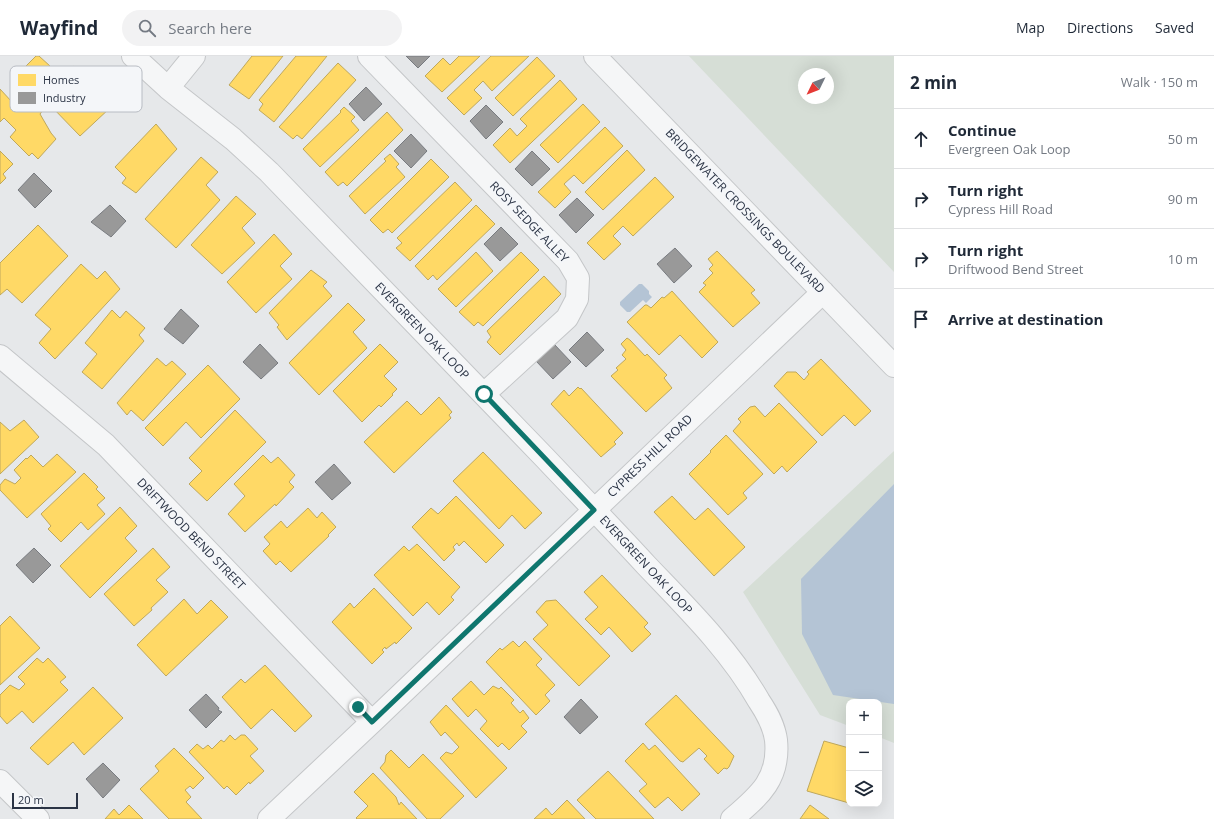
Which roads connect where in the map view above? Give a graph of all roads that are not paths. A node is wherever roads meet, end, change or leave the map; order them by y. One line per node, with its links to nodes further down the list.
1 (133, 56): 5 (street, EVERGREEN OAK LOOP)
2 (194, 56): 5 (street)
3 (369, 56): 9 (street, ROSY SEDGE ALLEY)
4 (595, 56): 6 (street, BRIDGEWATER CROSSINGS BOULEVARD)
5 (168, 88): 9 (street, EVERGREEN OAK LOOP)
6 (823, 292): 8 (street, BRIDGEWATER CROSSINGS BOULEVARD); 10 (street, CYPRESS HILL ROAD)
7 (0, 356): 11 (street, DRIFTWOOD BEND STREET)
8 (894, 366)
9 (484, 394): 10 (street, EVERGREEN OAK LOOP)
10 (594, 510): 11 (street, CYPRESS HILL ROAD); 15 (street, EVERGREEN OAK LOOP)
11 (372, 722): 14 (street, CYPRESS HILL ROAD)
12 (0, 781): 13 (street)
13 (38, 819)
14 (269, 819)
15 (732, 819)

